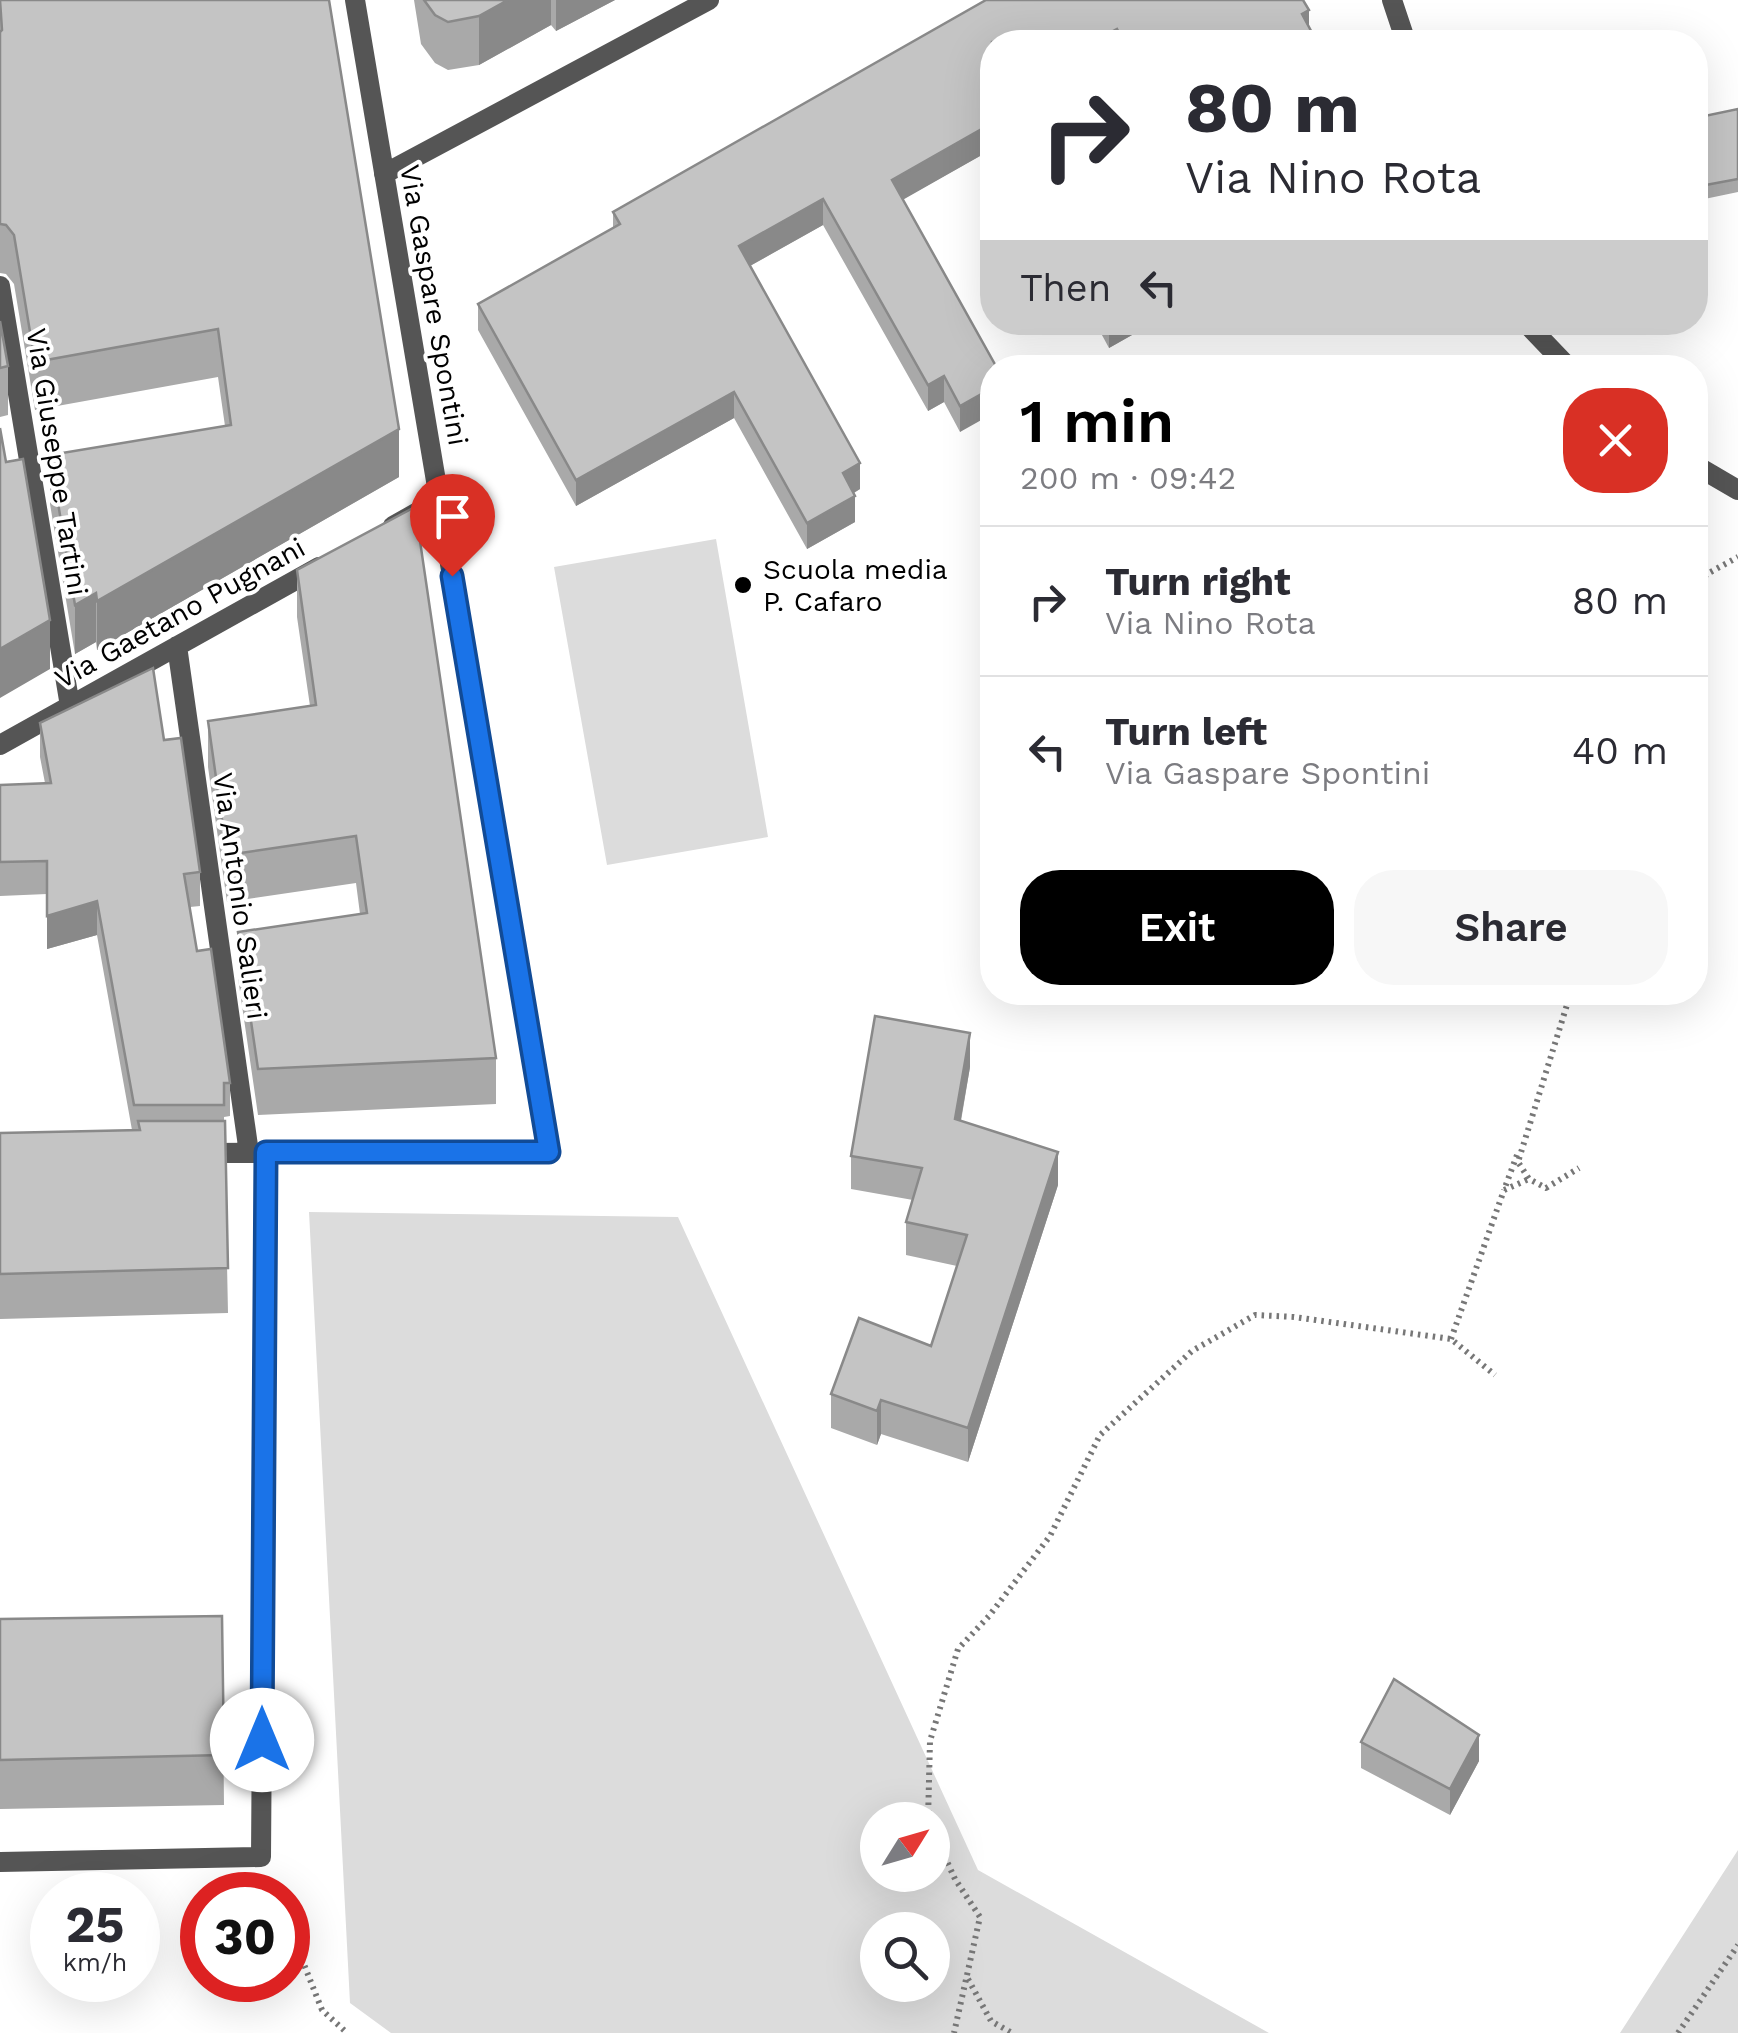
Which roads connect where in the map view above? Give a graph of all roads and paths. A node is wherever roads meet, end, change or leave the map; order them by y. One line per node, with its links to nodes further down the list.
1 (354, 0): 5 (street, Via Gaspare Spontini)
2 (709, 0): 5 (street)
3 (1399, 3): 4 (street)
4 (1404, 30)
5 (384, 174): 11 (street, Via Gaspare Spontini)
6 (0, 286): 17 (street, Via Giuseppe Tartini)
7 (1538, 335): 8 (street)
8 (1558, 355)
9 (1708, 473): 10 (street)
10 (1738, 490)
11 (439, 500): 12 (street); 22 (street, Via Gaspare Spontini)
12 (374, 536)
13 (340, 555): 16 (street, Via Gaetano Pugnani)
14 (1738, 557): 15 (path)
15 (1708, 573)
16 (177, 646): 17 (street, Via Gaetano Pugnani); 22 (street, Via Antonio Salieri)
17 (70, 706): 18 (street, Via Gaetano Pugnani)
18 (0, 745)
19 (1567, 1005): 20 (path)
20 (1521, 1145): 24 (path); 25 (path)
21 (173, 1153): 22 (street)
22 (258, 1153): 29 (street, Via Antonio Salieri)
23 (1579, 1168): 24 (path)
24 (1530, 1179): 25 (path)
25 (1504, 1190): 26 (path)
26 (1451, 1339): 27 (path); 28 (path)
27 (1495, 1375)
28 (928, 1802)
29 (0, 1862)
30 (950, 1868): 32 (path)
31 (1738, 1945): 37 (path)
32 (968, 1978): 35 (path); 36 (path)
33 (310, 1980): 34 (path)
34 (347, 2033)
35 (954, 2033)
36 (1012, 2033)
37 (1678, 2033)

